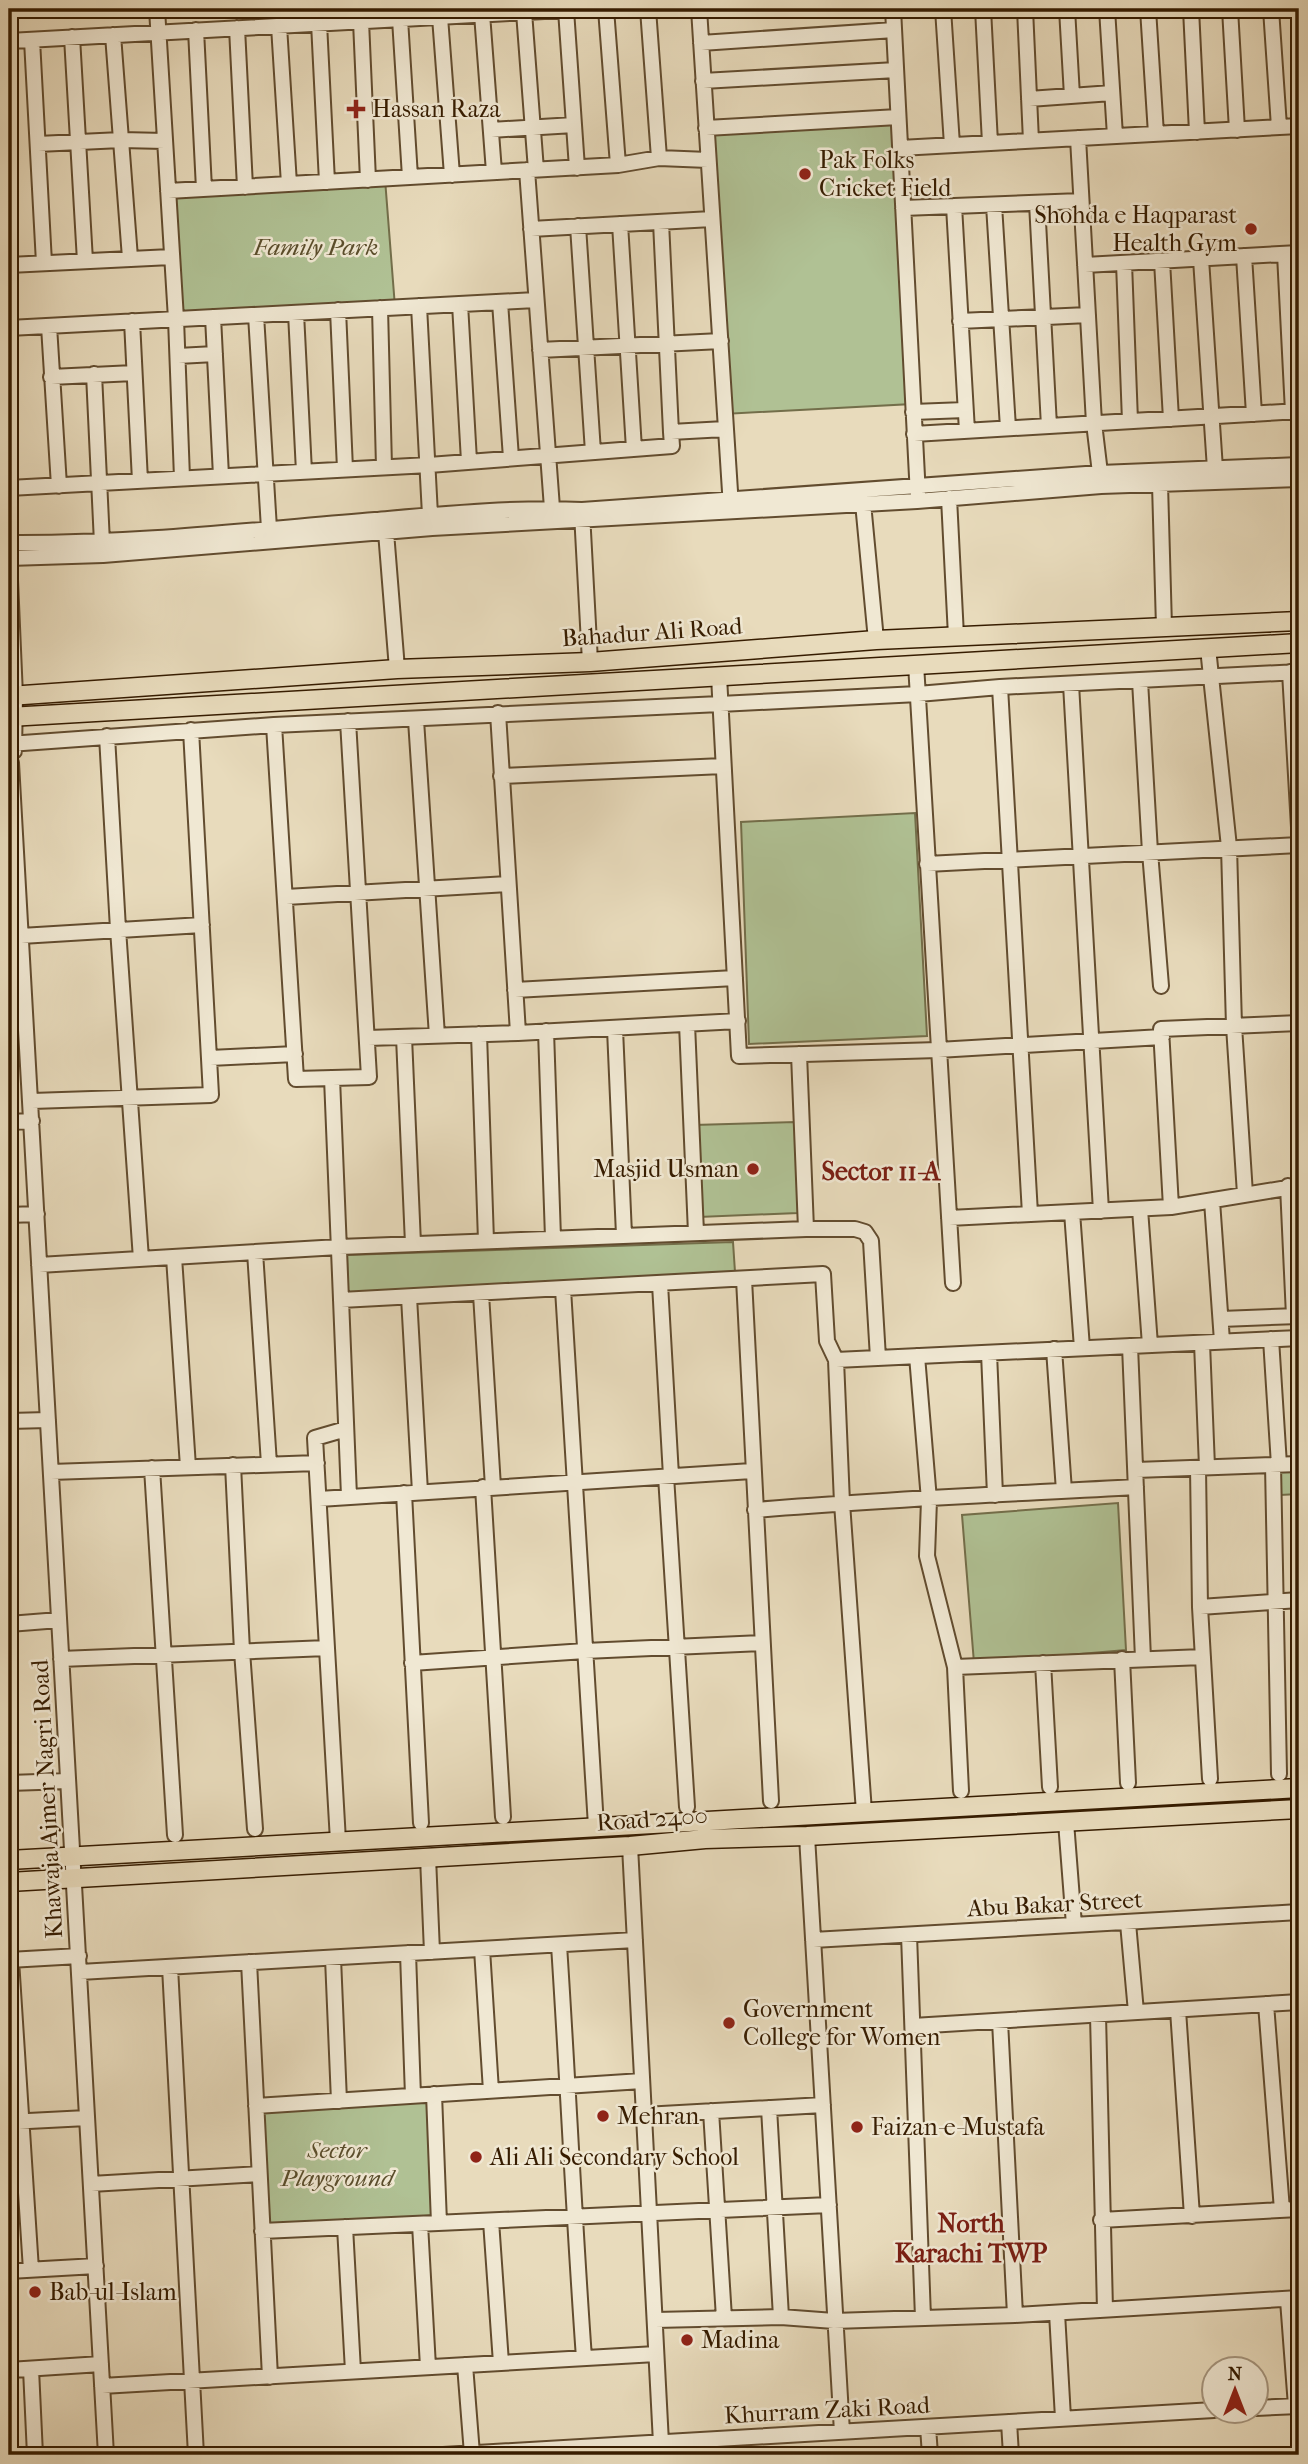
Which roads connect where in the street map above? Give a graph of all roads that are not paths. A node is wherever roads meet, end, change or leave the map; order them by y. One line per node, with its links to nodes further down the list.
1 (158, 9): 26 (street)
2 (574, 9): 16 (street); 38 (street)
3 (606, 9): 59 (street)
4 (649, 9): 57 (street)
5 (699, 9): 31 (street)
6 (893, 9): 25 (street)
7 (943, 9): 55 (street)
8 (983, 9): 53 (street)
9 (1025, 9): 36 (street)
10 (1067, 9): 35 (street)
11 (1107, 9): 34 (street)
12 (1148, 9): 46 (street)
13 (1191, 9): 45 (street)
14 (1230, 9): 44 (street)
15 (1271, 9): 41 (street)
16 (524, 12): 17 (street); 40 (street)
17 (482, 14): 18 (street); 43 (street)
18 (440, 17): 20 (street); 63 (street)
19 (357, 18): 20 (street); 21 (street); 65 (street)
20 (400, 19): 64 (street)
21 (319, 23): 22 (street); 66 (street)
22 (279, 26): 23 (street); 67 (street)
23 (237, 28): 24 (street); 68 (street)
24 (196, 30): 26 (street); 69 (street)
25 (894, 30): 31 (street); 32 (street)
26 (158, 33): 27 (street); 50 (street)
27 (113, 35): 28 (street); 49 (street)
28 (72, 37): 29 (street); 52 (street)
29 (32, 40): 30 (street); 54 (street)
30 (9, 41)
31 (701, 43): 33 (street)
32 (896, 71): 33 (street); 37 (street)
33 (704, 81): 42 (street)
34 (1112, 93): 35 (street); 47 (street)
35 (1072, 96): 36 (street)
36 (1029, 99): 51 (street)
37 (898, 117): 42 (street); 56 (street)
38 (574, 125): 40 (street); 60 (street)
39 (1299, 126): 41 (street)
40 (533, 127): 43 (street); 61 (street)
41 (1279, 127): 44 (street)
42 (706, 128): 58 (street)
43 (491, 130): 62 (street)
44 (1237, 130): 45 (street)
45 (1197, 132): 46 (street)
46 (1156, 134): 47 (street)
47 (1115, 136): 48 (street)
48 (1078, 138): 51 (street); 71 (street)
49 (121, 140): 50 (street); 52 (street); 84 (street)
50 (164, 141): 70 (street)
51 (1031, 141): 53 (street)
52 (78, 142): 54 (street); 86 (street)
53 (990, 143): 55 (street)
54 (38, 144): 88 (street)
55 (952, 145): 56 (street)
56 (900, 148): 75 (street)
57 (659, 158): 58 (street); 59 (street)
58 (708, 160): 76 (street)
59 (618, 165): 60 (street)
60 (577, 168): 61 (street)
61 (532, 170): 62 (street); 80 (street)
62 (494, 172): 63 (street)
63 (452, 175): 64 (street)
64 (410, 177): 65 (street)
65 (368, 180): 66 (street)
66 (327, 182): 67 (street)
67 (289, 184): 68 (street)
68 (245, 187): 69 (street)
69 (204, 189): 70 (street)
70 (168, 191): 83 (street)
71 (1081, 201): 72 (street); 91 (street)
72 (1037, 203): 73 (street); 102 (street)
73 (994, 205): 74 (street); 104 (street)
74 (954, 206): 75 (street); 106 (street)
75 (903, 208): 120 (street)
76 (712, 219): 77 (street); 109 (street)
77 (661, 222): 78 (street); 110 (street)
78 (620, 224): 79 (street); 111 (street)
79 (578, 226): 80 (street); 112 (street)
80 (531, 229): 92 (street)
81 (1292, 254): 82 (street); 121 (street)
82 (1244, 256): 85 (street); 122 (street)
83 (171, 257): 84 (street); 103 (street)
84 (130, 258): 86 (street)
85 (1201, 259): 87 (street); 123 (street)
86 (85, 261): 88 (street)
87 (1162, 261): 89 (street); 124 (street)
88 (44, 263): 90 (street)
89 (1124, 263): 91 (street); 125 (street)
90 (9, 265)
91 (1085, 265): 100 (street)
92 (536, 300): 93 (street); 113 (street)
93 (500, 302): 94 (street); 136 (street)
94 (460, 304): 95 (street); 137 (street)
95 (419, 306): 96 (street); 138 (street)
96 (380, 308): 97 (street); 140 (street)
97 (338, 310): 98 (street); 141 (street)
98 (296, 313): 99 (street); 143 (street)
99 (256, 315): 101 (street); 145 (street)
100 (1088, 315): 102 (street); 126 (street)
101 (214, 317): 103 (street); 114 (street)
102 (1043, 317): 104 (street); 127 (street)
103 (176, 319): 105 (street); 115 (street)
104 (1001, 319): 106 (street); 128 (street)
105 (132, 321): 107 (street); 116 (street)
106 (960, 321): 119 (street)
107 (49, 326): 108 (street); 118 (street)
108 (9, 328)
109 (721, 341): 110 (street); 129 (street)
110 (667, 343): 111 (street); 131 (street)
111 (627, 345): 112 (street); 133 (street)
112 (586, 347): 113 (street); 134 (street)
113 (540, 350): 135 (street)
114 (215, 354): 115 (street); 146 (street)
115 (178, 356): 147 (street)
116 (134, 373): 117 (street); 149 (street)
117 (94, 374): 118 (street); 150 (street)
118 (51, 377): 152 (street)
119 (965, 410): 120 (street); 130 (street)
120 (913, 412): 132 (street)
121 (1296, 412): 122 (street)
122 (1254, 414): 123 (street)
123 (1213, 416): 124 (street); 142 (street)
124 (1171, 419): 125 (street)
125 (1130, 421): 126 (street)
126 (1094, 423): 127 (street); 144 (street)
127 (1049, 426): 128 (street)
128 (1008, 428): 130 (street)
129 (725, 429): 131 (street); 157 (street)
130 (967, 430): 132 (street)
131 (671, 432): 133 (street)
132 (914, 433): 154 (street)
133 (634, 449): 134 (street)
134 (593, 452): 135 (street)
135 (547, 455): 136 (street); 158 (street)
136 (511, 458): 137 (street)
137 (469, 461): 138 (street)
138 (429, 465): 140 (street); 159 (street)
139 (1299, 465): 142 (street)
140 (384, 467): 141 (street)
141 (345, 469): 143 (street)
142 (1216, 470): 144 (street)
143 (304, 472): 145 (street)
144 (1100, 473): 154 (street)
145 (265, 474): 146 (street); 161 (street)
146 (221, 476): 147 (street)
147 (182, 478): 149 (street)
148 (1299, 478): 151 (street)
149 (140, 481): 150 (street)
150 (98, 483): 152 (street); 163 (street)
151 (1160, 485): 155 (street); 167 (street)
152 (60, 486): 153 (street)
153 (9, 488)
154 (918, 494): 155 (street); 156 (street); 157 (street)
155 (949, 498): 168 (street)
156 (863, 503): 157 (street); 169 (street)
157 (731, 504): 160 (street)
158 (552, 508): 159 (street); 160 (street)
159 (430, 515): 161 (street)
160 (582, 515): 162 (street); 173 (street)
161 (269, 529): 163 (street)
162 (386, 532): 165 (street); 175 (street)
163 (102, 542): 164 (street)
164 (9, 543)
165 (9, 557): 184 (street, Khawaja Ajmer Nagri Road)
166 (1299, 621): 167 (main road, Bahadur Ali Road)
167 (1164, 627): 168 (main road, Bahadur Ali Road)
168 (956, 636): 169 (main road, Bahadur Ali Road)
169 (876, 640): 170 (main road, Bahadur Ali Road)
170 (835, 643): 173 (main road, Bahadur Ali Road); 176 (main road)
171 (1299, 643): 172 (main road, Bahadur Ali Road)
172 (1208, 648): 174 (main road, Bahadur Ali Road); 179 (street)
173 (590, 662): 175 (main road, Bahadur Ali Road)
174 (916, 664): 176 (main road, Bahadur Ali Road); 183 (street)
175 (397, 669): 184 (main road, Bahadur Ali Road)
176 (836, 669): 178 (main road, Bahadur Ali Road)
177 (1294, 672): 179 (street); 198 (street)
178 (719, 676): 185 (street); 187 (main road, Bahadur Ali Road)
179 (1211, 677): 180 (street); 200 (street)
180 (1140, 681): 181 (street); 201 (street)
181 (1071, 684): 182 (street); 202 (street)
182 (1000, 687): 183 (street); 203 (street)
183 (918, 694): 185 (street); 204 (street)
184 (12, 696): 187 (street, Khawaja Ajmer Nagri Road)
185 (720, 704): 186 (street); 195 (street)
186 (498, 713): 188 (street); 196 (street)
187 (12, 716): 193 (street, Khawaja Ajmer Nagri Road)
188 (416, 720): 189 (street); 206 (street)
189 (348, 721): 190 (street); 207 (street)
190 (274, 725): 191 (street); 208 (street)
191 (191, 730): 192 (street); 209 (street)
192 (107, 736): 193 (street); 210 (street)
193 (12, 744): 194 (street, Khawaja Ajmer Nagri Road)
194 (10, 761): 197 (street, Khawaja Ajmer Nagri Road)
195 (723, 766): 196 (street); 213 (street)
196 (501, 776): 205 (street)
197 (11, 810): 211 (street, Khawaja Ajmer Nagri Road)
198 (1299, 827)
199 (1299, 845): 200 (street)
200 (1229, 847): 201 (street); 219 (street)
201 (1150, 852): 202 (street); 214 (street)
202 (1081, 856): 203 (street); 228 (street)
203 (1011, 860): 204 (street); 229 (street)
204 (928, 864): 230 (street)
205 (508, 884): 206 (street); 215 (street)
206 (428, 888): 207 (street); 224 (street)
207 (359, 893): 208 (street); 227 (street)
208 (286, 897): 231 (street)
209 (202, 925): 210 (street); 233 (street)
210 (118, 929): 211 (street); 235 (street)
211 (20, 936): 212 (street, Khawaja Ajmer Nagri Road)
212 (15, 972): 236 (street, Khawaja Ajmer Nagri Road)
213 (735, 978): 215 (street); 216 (street)
214 (1161, 986)
215 (515, 990): 222 (street)
216 (737, 1021): 218 (street); 232 (street)
217 (1299, 1023): 219 (street)
218 (687, 1024): 220 (street); 251 (street)
219 (1234, 1026): 226 (street); 240 (street)
220 (615, 1029): 221 (street); 252 (street)
221 (546, 1031): 222 (street); 253 (street)
222 (518, 1033): 223 (street)
223 (478, 1034): 224 (street); 254 (street)
224 (437, 1036): 225 (street)
225 (404, 1037): 227 (street); 255 (street)
226 (1162, 1037): 228 (street); 242 (street)
227 (368, 1038): 234 (street)
228 (1092, 1041): 229 (street); 244 (street)
229 (1021, 1045): 230 (street); 247 (street)
230 (938, 1051): 232 (street); 249 (street)
231 (295, 1054): 233 (street); 234 (street)
232 (799, 1054): 250 (street)
233 (210, 1058): 235 (street)
234 (332, 1079): 256 (street)
235 (130, 1098): 236 (street); 259 (street)
236 (32, 1101): 237 (street, Khawaja Ajmer Nagri Road)
237 (33, 1121): 238 (street); 246 (street, Khawaja Ajmer Nagri Road)
238 (9, 1122)
239 (1294, 1186): 240 (street); 268 (street)
240 (1245, 1194): 241 (street)
241 (1212, 1201): 242 (street); 269 (street)
242 (1171, 1207): 243 (street)
243 (1140, 1209): 244 (street); 274 (street)
244 (1101, 1211): 245 (street)
245 (1072, 1212): 247 (street); 276 (street)
246 (37, 1214): 248 (street); 260 (street, Khawaja Ajmer Nagri Road)
247 (1030, 1214): 249 (street)
248 (9, 1215)
249 (949, 1218): 262 (street)
250 (806, 1229): 251 (street); 280 (street)
251 (696, 1233): 252 (street)
252 (624, 1235): 253 (street)
253 (553, 1238): 254 (street)
254 (486, 1241): 255 (street)
255 (413, 1244): 256 (street)
256 (339, 1247): 257 (street); 267 (street)
257 (255, 1252): 258 (street); 286 (street)
258 (174, 1257): 259 (street); 290 (street)
259 (141, 1259): 260 (street)
260 (39, 1265): 282 (street, Khawaja Ajmer Nagri Road)
261 (744, 1279): 263 (street); 281 (street); 294 (street)
262 (953, 1283)
263 (660, 1284): 264 (street); 296 (street)
264 (563, 1289): 265 (street); 297 (street)
265 (481, 1294): 266 (street); 298 (street)
266 (409, 1297): 267 (street); 301 (street)
267 (341, 1300): 284 (street)
268 (1297, 1316): 269 (street)
269 (1221, 1318): 272 (street)
270 (1299, 1338): 271 (street)
271 (1271, 1339): 272 (street); 289 (street)
272 (1222, 1341): 273 (street)
273 (1202, 1343): 274 (street); 291 (street)
274 (1150, 1345): 275 (street)
275 (1130, 1346): 276 (street); 293 (street)
276 (1082, 1348): 277 (street)
277 (1054, 1349): 278 (street); 300 (street)
278 (989, 1353): 279 (street); 303 (street)
279 (917, 1356): 280 (street); 306 (street)
280 (878, 1358): 281 (street)
281 (836, 1360): 307 (street)
282 (48, 1420): 283 (street); 295 (street, Khawaja Ajmer Nagri Road)
283 (9, 1422)
284 (346, 1429): 285 (street); 304 (street)
285 (317, 1462): 286 (street); 305 (street)
286 (269, 1464): 288 (street)
287 (1299, 1464): 289 (street)
288 (233, 1465): 290 (street); 317 (street)
289 (1276, 1465): 291 (street); 310 (street)
290 (188, 1467): 292 (street)
291 (1202, 1467): 293 (street); 311 (street)
292 (152, 1468): 295 (street); 319 (street)
293 (1136, 1470): 299 (street)
294 (752, 1471): 296 (street); 308 (street)
295 (51, 1472): 312 (street, Khawaja Ajmer Nagri Road)
296 (669, 1476): 297 (street); 315 (street)
297 (574, 1482): 298 (street); 318 (street)
298 (488, 1487): 301 (street); 320 (street)
299 (1136, 1487): 300 (street); 324 (street)
300 (1064, 1491): 303 (street)
301 (420, 1492): 302 (street)
302 (404, 1493): 304 (street); 325 (street)
303 (995, 1495): 306 (street)
304 (349, 1496): 305 (street)
305 (319, 1499): 316 (street)
306 (929, 1500): 307 (street); 327 (street)
307 (842, 1503): 308 (street); 339 (street)
308 (755, 1510): 314 (street)
309 (1299, 1600): 310 (street)
310 (1275, 1601): 311 (street); 328 (street)
311 (1200, 1607): 321 (street)
312 (59, 1620): 313 (street); 322 (street, Khawaja Ajmer Nagri Road)
313 (9, 1624)
314 (762, 1643): 315 (street); 336 (street)
315 (677, 1647): 318 (street); 337 (street)
316 (327, 1648): 317 (street); 349 (street)
317 (242, 1651): 319 (street); 345 (street)
318 (585, 1651): 320 (street); 344 (street)
319 (162, 1654): 322 (street); 346 (street)
320 (493, 1657): 325 (street); 340 (street)
321 (1203, 1657): 324 (street); 329 (street)
322 (61, 1659): 330 (street, Khawaja Ajmer Nagri Road)
323 (1122, 1659): 324 (street); 326 (street); 332 (street)
324 (1143, 1659)
325 (412, 1663): 343 (street)
326 (1043, 1663): 327 (street); 333 (street)
327 (955, 1667): 335 (street)
328 (1279, 1774)
329 (1210, 1779)
330 (68, 1781): 331 (street); 351 (street, Khawaja Ajmer Nagri Road)
331 (9, 1783)
332 (1128, 1783)
333 (1050, 1787)
334 (1299, 1788): 339 (main road, Road 2400)
335 (961, 1791)
336 (771, 1801)
337 (687, 1807)
338 (1299, 1809): 342 (main road, Road 2400)
339 (864, 1812): 341 (main road, Road 2400)
340 (503, 1817)
341 (703, 1820): 344 (main road, Road 2400); 348 (main road)
342 (1066, 1822): 347 (main road, Road 2400); 358 (street)
343 (421, 1823)
344 (596, 1826): 349 (main road, Road 2400)
345 (255, 1829)
346 (175, 1835)
347 (807, 1836): 348 (main road, Road 2400); 361 (street)
348 (705, 1839): 350 (main road, Road 2400)
349 (338, 1841): 351 (main road, Road 2400)
350 (630, 1846): 352 (main road, Road 2400); 360 (street)
351 (72, 1856): 353 (main road, Road 2400); 354 (street, Khawaja Ajmer Nagri Road)
352 (428, 1857): 354 (main road, Road 2400); 364 (street)
353 (9, 1860)
354 (73, 1877): 355 (main road, Road 2400); 366 (street, Khawaja Ajmer Nagri Road)
355 (9, 1882)
356 (1299, 1912): 357 (street, Abu Bakar Street)
357 (1128, 1923): 358 (street, Abu Bakar Street); 375 (street)
358 (1074, 1925): 359 (street, Abu Bakar Street)
359 (909, 1935): 361 (street, Abu Bakar Street); 378 (street)
360 (635, 1940): 362 (street); 379 (street)
361 (813, 1940): 386 (street)
362 (559, 1945): 363 (street); 380 (street)
363 (482, 1949): 364 (street); 381 (street)
364 (432, 1952): 365 (street)
365 (408, 1953): 367 (street); 383 (street)
366 (79, 1956): 368 (street); 371 (street, Khawaja Ajmer Nagri Road)
367 (333, 1958): 369 (street); 384 (street)
368 (10, 1960): 391 (street)
369 (249, 1962): 370 (street); 385 (street)
370 (170, 1967): 371 (street); 393 (street)
371 (80, 1972): 390 (street, Khawaja Ajmer Nagri Road)
372 (1299, 2002): 373 (street)
373 (1266, 2004): 374 (street); 398 (street)
374 (1178, 2010): 375 (street); 401 (street)
375 (1136, 2012): 376 (street)
376 (1098, 2015): 377 (street); 403 (street)
377 (1000, 2021): 378 (street); 415 (street)
378 (913, 2026): 418 (street)
379 (642, 2081): 380 (street); 389 (street)
380 (569, 2085): 381 (street); 402 (street)
381 (491, 2091): 382 (street)
382 (434, 2094): 383 (street); 405 (street)
383 (413, 2096): 384 (street)
384 (339, 2101): 385 (street)
385 (256, 2105): 392 (street)
386 (823, 2105): 387 (street); 395 (street)
387 (769, 2108): 388 (street); 396 (street)
388 (711, 2111): 389 (street); 399 (street)
389 (644, 2115): 400 (street)
390 (88, 2118): 391 (street); 394 (street, Khawaja Ajmer Nagri Road)
391 (15, 2121): 410 (street)
392 (259, 2174): 393 (street); 408 (street)
393 (182, 2177): 394 (street); 431 (street)
394 (91, 2183): 409 (street, Khawaja Ajmer Nagri Road)
395 (829, 2205): 396 (street); 420 (street)
396 (775, 2207): 399 (street); 416 (street)
397 (1299, 2209): 398 (street)
398 (1282, 2210): 401 (street)
399 (718, 2211): 400 (street); 417 (street)
400 (649, 2214): 402 (street); 419 (street)
401 (1192, 2216): 403 (street)
402 (574, 2217): 404 (street); 422 (street)
403 (1101, 2220): 413 (street)
404 (491, 2221): 405 (street); 423 (street)
405 (439, 2223): 406 (street)
406 (420, 2224): 407 (street); 426 (street)
407 (345, 2227): 408 (street); 429 (street)
408 (262, 2231): 430 (street)
409 (96, 2266): 410 (street); 424 (street, Khawaja Ajmer Nagri Road)
410 (31, 2270): 411 (street)
411 (9, 2271)
412 (1293, 2299): 413 (street); 433 (street)
413 (1105, 2310): 414 (street)
414 (1057, 2313): 415 (street); 436 (street)
415 (1015, 2315): 418 (street)
416 (781, 2317): 417 (street); 420 (street)
417 (724, 2318): 419 (street)
418 (923, 2318): 420 (street)
419 (655, 2320): 421 (street)
420 (834, 2321): 439 (street)
421 (656, 2354): 422 (street); 440 (street)
422 (584, 2358): 423 (street)
423 (501, 2363): 425 (street)
424 (101, 2364): 427 (street); 432 (street, Khawaja Ajmer Nagri Road)
425 (465, 2365): 426 (street); 442 (street)
426 (428, 2367): 429 (street)
427 (31, 2369): 428 (street); 443 (street)
428 (9, 2370)
429 (353, 2371): 430 (street)
430 (270, 2377): 431 (street)
431 (192, 2381): 432 (street); 445 (street)
432 (102, 2386): 444 (street, Khawaja Ajmer Nagri Road)
433 (1298, 2406): 434 (street)
434 (1270, 2407)
435 (1200, 2411): 436 (street, Khurram Zaki Road)
436 (1063, 2418): 437 (street, Khurram Zaki Road)
437 (1009, 2422): 438 (street, Khurram Zaki Road); 448 (street)
438 (928, 2427): 439 (street, Khurram Zaki Road); 447 (street)
439 (842, 2432): 440 (street, Khurram Zaki Road)
440 (661, 2442): 441 (street, Khurram Zaki Road)
441 (629, 2450): 442 (street, Khurram Zaki Road)
442 (472, 2454): 446 (street, Khurram Zaki Road)
443 (35, 2455)
444 (106, 2455)
445 (196, 2455)
446 (443, 2455)
447 (930, 2455)
448 (1012, 2455)

